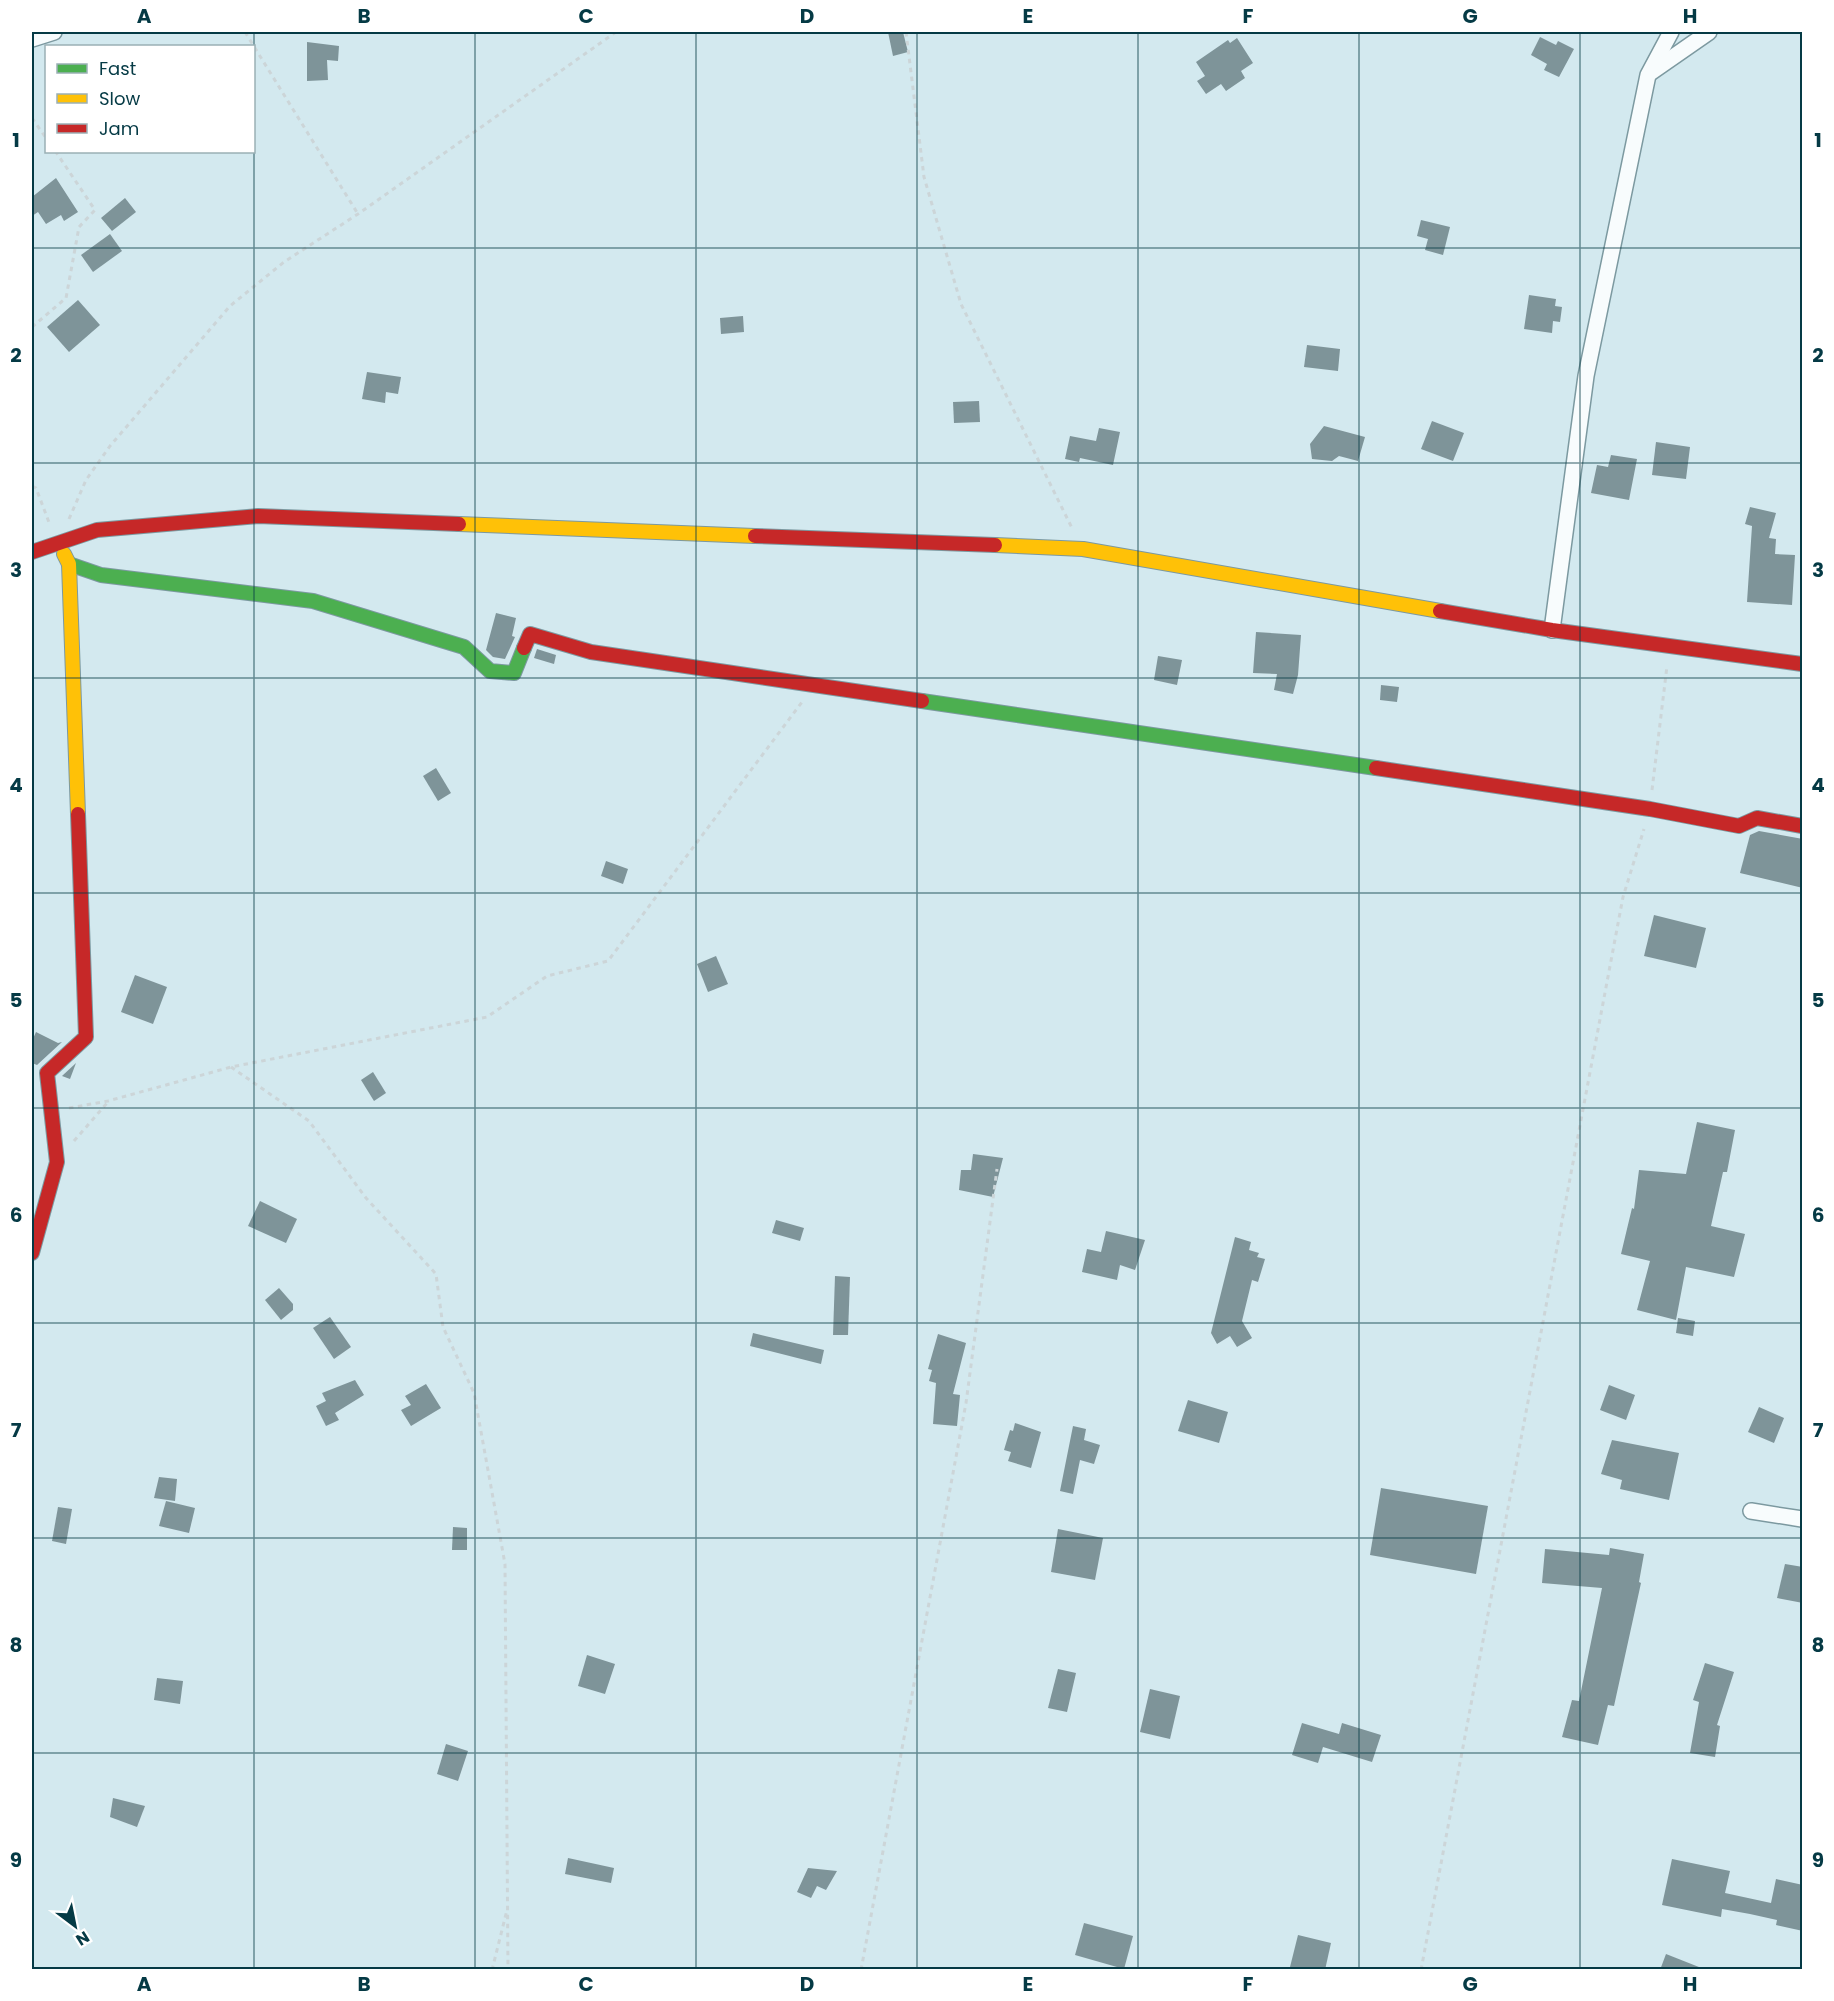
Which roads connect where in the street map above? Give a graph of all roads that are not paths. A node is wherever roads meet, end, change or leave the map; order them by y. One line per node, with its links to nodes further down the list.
1 (54, 32): 4 (street)
2 (1671, 32): 5 (street)
3 (1709, 32): 5 (street)
4 (32, 39)
5 (1648, 75): 9 (street)
6 (58, 543): 7 (street); 8 (street); 9 (street)
7 (32, 552)
8 (69, 564): 11 (street); 12 (street)
9 (1552, 630): 10 (street)
10 (1803, 664)
11 (1803, 826)
12 (32, 1253)
13 (1751, 1511): 14 (street)
14 (1803, 1519)

